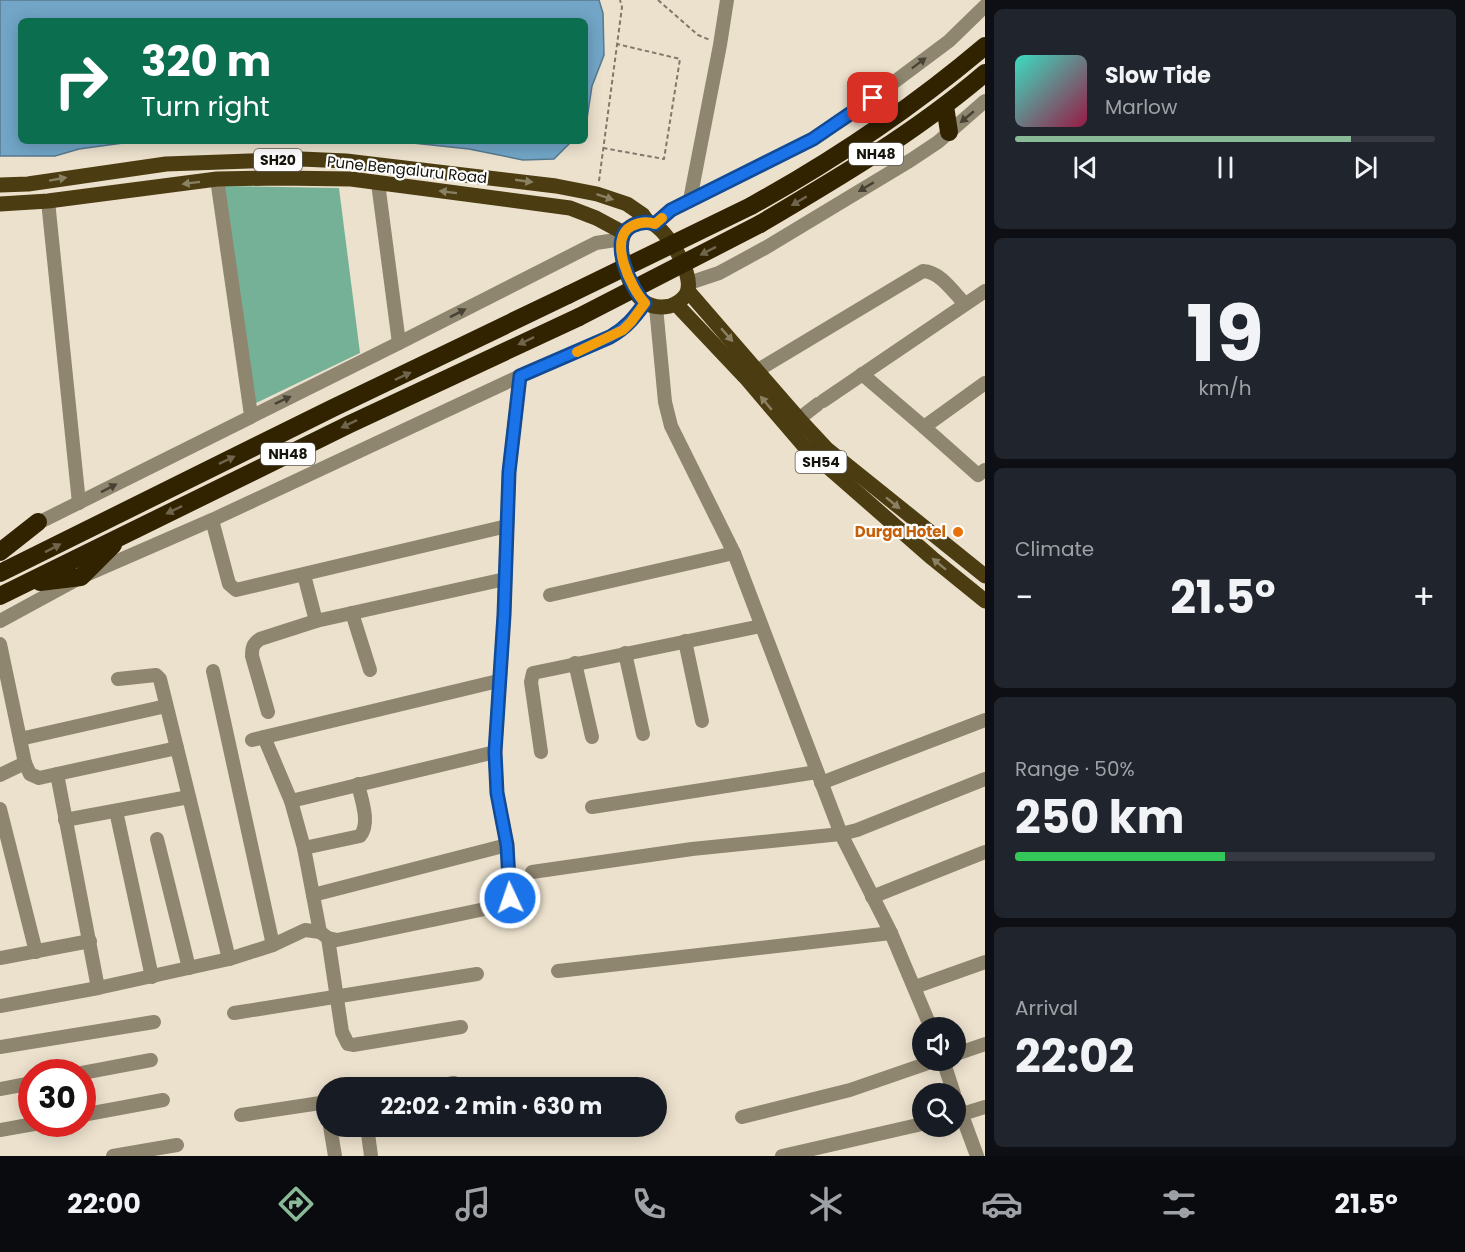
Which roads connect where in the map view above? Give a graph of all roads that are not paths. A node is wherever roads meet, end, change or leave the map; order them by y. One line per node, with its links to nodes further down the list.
1 (727, 0): 11 (street)
2 (985, 6): 11 (street, one-way to 2)
3 (985, 46): 39 (highway, NH48, one-way to 3, bridge)
4 (985, 73): 6 (highway, NH48)
5 (985, 101): 7 (street, one-way to 7)
6 (945, 106): 7 (highway); 35 (highway, NH48, one-way to 35, bridge)
7 (949, 132): 16 (street, one-way to 16)
8 (218, 179): 9 (main road, Pune Bengaluru Road / SH20); 12 (main road, Pune Bengaluru Road / SH20, one-way to 12); 26 (street)
9 (378, 183): 15 (main road, Pune Bengaluru Road / SH20, one-way to 9); 21 (street)
10 (0, 185): 14 (main road, Pune Bengaluru Road / SH20, one-way to 14)
11 (690, 200): 14 (street)
12 (48, 201): 13 (main road, Pune Bengaluru Road / SH20); 31 (street)
13 (0, 204)
14 (652, 223): 15 (main road); 16 (main road)
15 (623, 236): 20 (main road); 21 (street, one-way to 15)
16 (689, 287): 18 (main road); 22 (main road, SH54, one-way to 22)
17 (985, 291): 19 (street)
18 (676, 304): 20 (main road); 27 (main road, SH54, one-way to 18)
19 (965, 304): 22 (street); 23 (street)
20 (650, 305): 24 (street); 38 (street)
21 (399, 344): 26 (street, one-way to 21)
22 (758, 370): 27 (main road, SH54)
23 (862, 374): 27 (street); 28 (street)
24 (520, 376): 32 (street); 34 (street)
25 (985, 383): 28 (street)
26 (251, 416): 31 (street, one-way to 26)
27 (793, 424): 30 (main road, SH54)
28 (924, 427): 29 (street)
29 (983, 475)
30 (865, 491): 41 (main road, SH54, one-way to 41); 47 (main road, SH54, one-way to 30)
31 (79, 503): 33 (street)
32 (212, 520): 40 (street); 42 (street)
33 (38, 522): 36 (street); 37 (highway)
34 (507, 526): 40 (street); 43 (street)
35 (123, 535): 42 (highway); 44 (highway, NH48)
36 (0, 541)
37 (0, 552)
38 (734, 553): 46 (street); 51 (street)
39 (0, 573)
40 (304, 575): 50 (street)
41 (985, 576)
42 (81, 577): 44 (highway); 49 (street)
43 (505, 579): 48 (street); 59 (street)
44 (26, 583): 45 (highway, NH48)
45 (0, 596)
46 (550, 596)
47 (985, 601)
48 (352, 613): 50 (street); 56 (street)
49 (0, 621)
50 (316, 621): 61 (street)
51 (761, 626): 52 (street); 73 (street)
52 (685, 641): 54 (street); 63 (street)
53 (0, 644): 66 (street)
54 (625, 653): 55 (street); 64 (street)
55 (575, 663): 65 (street); 69 (street)
56 (370, 670)
57 (213, 671): 93 (street)
58 (118, 679): 60 (street)
59 (498, 681): 68 (street); 77 (street)
60 (166, 706): 66 (street); 67 (street)
61 (268, 712)
62 (985, 720): 73 (street)
63 (702, 722)
64 (643, 734)
65 (592, 737)
66 (20, 739): 70 (street)
67 (177, 748): 71 (street); 76 (street)
68 (495, 752): 75 (street); 84 (street)
69 (541, 752)
70 (26, 764): 71 (street); 72 (street)
71 (57, 774): 81 (street)
72 (0, 775)
73 (819, 777): 78 (street); 82 (street)
74 (985, 779): 82 (street)
75 (358, 784): 77 (street); 85 (street)
76 (189, 797): 80 (street); 96 (street)
77 (291, 801): 85 (street)
78 (592, 807)
79 (0, 809): 94 (street)
80 (116, 811): 81 (street); 101 (street)
81 (65, 820): 92 (street)
82 (841, 834): 87 (street); 89 (street)
83 (157, 839): 98 (street)
84 (507, 845): 88 (street); 91 (street)
85 (304, 848): 88 (street)
86 (985, 852): 89 (street)
87 (532, 872)
88 (313, 895): 91 (street)
89 (872, 897): 90 (street)
90 (891, 933): 99 (street); 102 (street)
91 (324, 935): 93 (street); 104 (street)
92 (90, 940): 94 (street); 103 (street)
93 (273, 945): 96 (street)
94 (36, 952): 95 (street)
95 (0, 958)
96 (229, 958): 98 (street)
97 (985, 962): 102 (street)
98 (189, 968): 101 (street)
99 (558, 971)
100 (477, 974): 104 (street)
101 (152, 977): 103 (street)
102 (915, 987): 107 (street)
103 (98, 988): 105 (street)
104 (337, 997): 106 (street); 109 (street)
105 (0, 1006)
106 (234, 1012)
107 (927, 1017)
108 (154, 1022): 111 (street)
109 (460, 1027)
110 (985, 1044): 112 (street)
111 (0, 1047)
112 (966, 1051)
113 (151, 1060): 115 (street)
114 (912, 1069): 124 (street)
115 (96, 1070)
116 (18, 1086): 117 (street)
117 (0, 1089)
118 (163, 1100): 121 (street)
119 (316, 1105): 123 (street)
120 (985, 1107): 122 (street)
121 (96, 1112)
122 (966, 1113)
123 (241, 1115)
124 (742, 1117)
125 (912, 1126): 136 (street)
126 (18, 1127): 127 (street)
127 (0, 1130)
128 (966, 1132): 137 (street)
129 (332, 1137): 134 (street)
130 (368, 1137): 135 (street)
131 (177, 1145): 132 (street)
132 (163, 1152): 133 (street)
133 (117, 1156)
134 (335, 1156)
135 (371, 1156)
136 (782, 1156)
137 (977, 1156)

